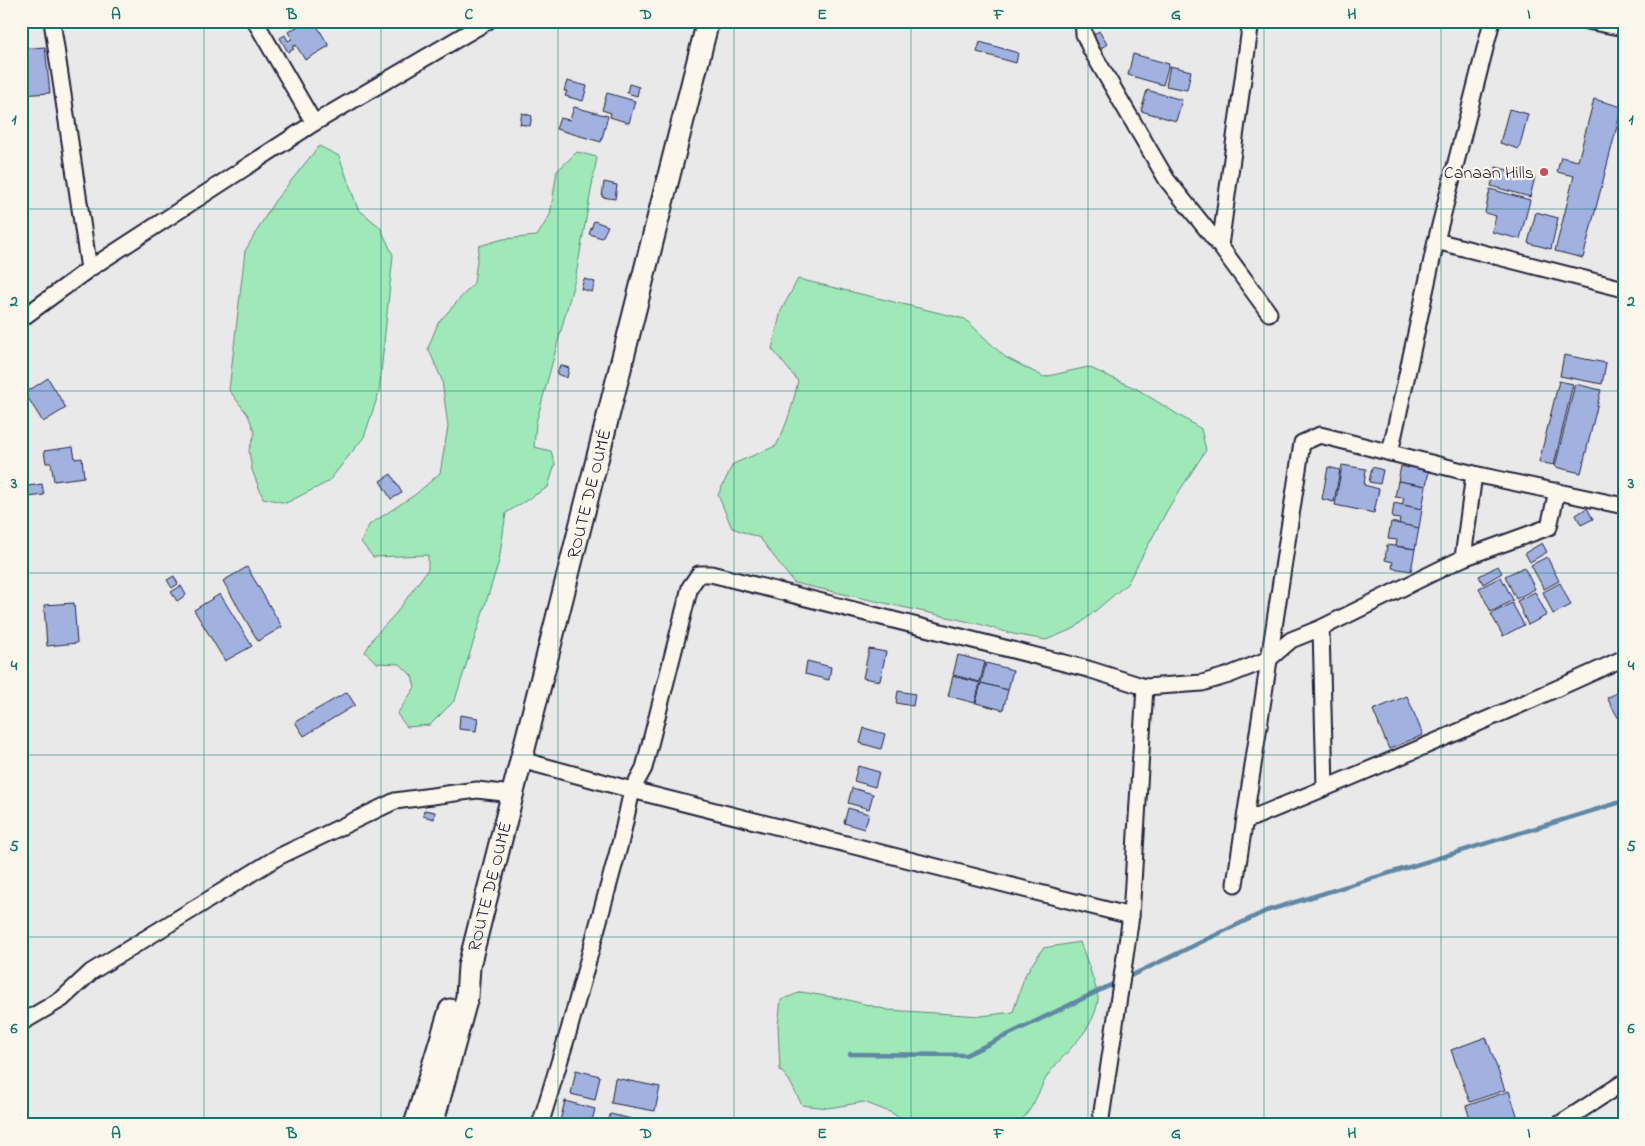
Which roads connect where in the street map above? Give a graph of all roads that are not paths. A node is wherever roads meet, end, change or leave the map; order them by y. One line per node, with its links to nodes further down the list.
1 (52, 21): 13 (street)
2 (255, 21): 10 (street)
3 (488, 21): 10 (street)
4 (708, 21): 26 (main road, ROUTE DE OUMÉ)
5 (1083, 21): 12 (street)
6 (1251, 21): 12 (street)
7 (1492, 21): 11 (street)
8 (1587, 21): 9 (street)
9 (1624, 28)
10 (314, 123): 13 (street)
11 (1436, 241): 14 (street); 17 (street)
12 (1220, 246): 15 (street)
13 (89, 270): 16 (street)
14 (1624, 288)
15 (1268, 313)
16 (21, 319)
17 (1390, 453): 18 (street); 24 (street)
18 (1474, 474): 19 (street); 21 (street)
19 (1557, 491): 20 (street); 21 (street)
20 (1624, 506)
21 (1463, 558): 22 (street)
22 (1321, 628): 24 (street); 27 (street)
23 (1624, 658): 27 (street)
24 (1269, 659): 25 (street); 30 (street)
25 (1145, 686): 28 (street); 32 (street)
26 (521, 760): 28 (street); 29 (main road, ROUTE DE OUMÉ)
27 (1325, 788): 30 (street)
28 (632, 790): 32 (street); 38 (street)
29 (512, 794): 33 (main road, ROUTE DE OUMÉ); 34 (street)
30 (1245, 821): 31 (street)
31 (1235, 884)
32 (1131, 916): 39 (street)
33 (470, 966): 36 (main road); 37 (main road)
34 (21, 1023)
35 (1624, 1082): 40 (street)
36 (415, 1125)
37 (432, 1125)
38 (540, 1125)
39 (1100, 1125)
40 (1558, 1125)

